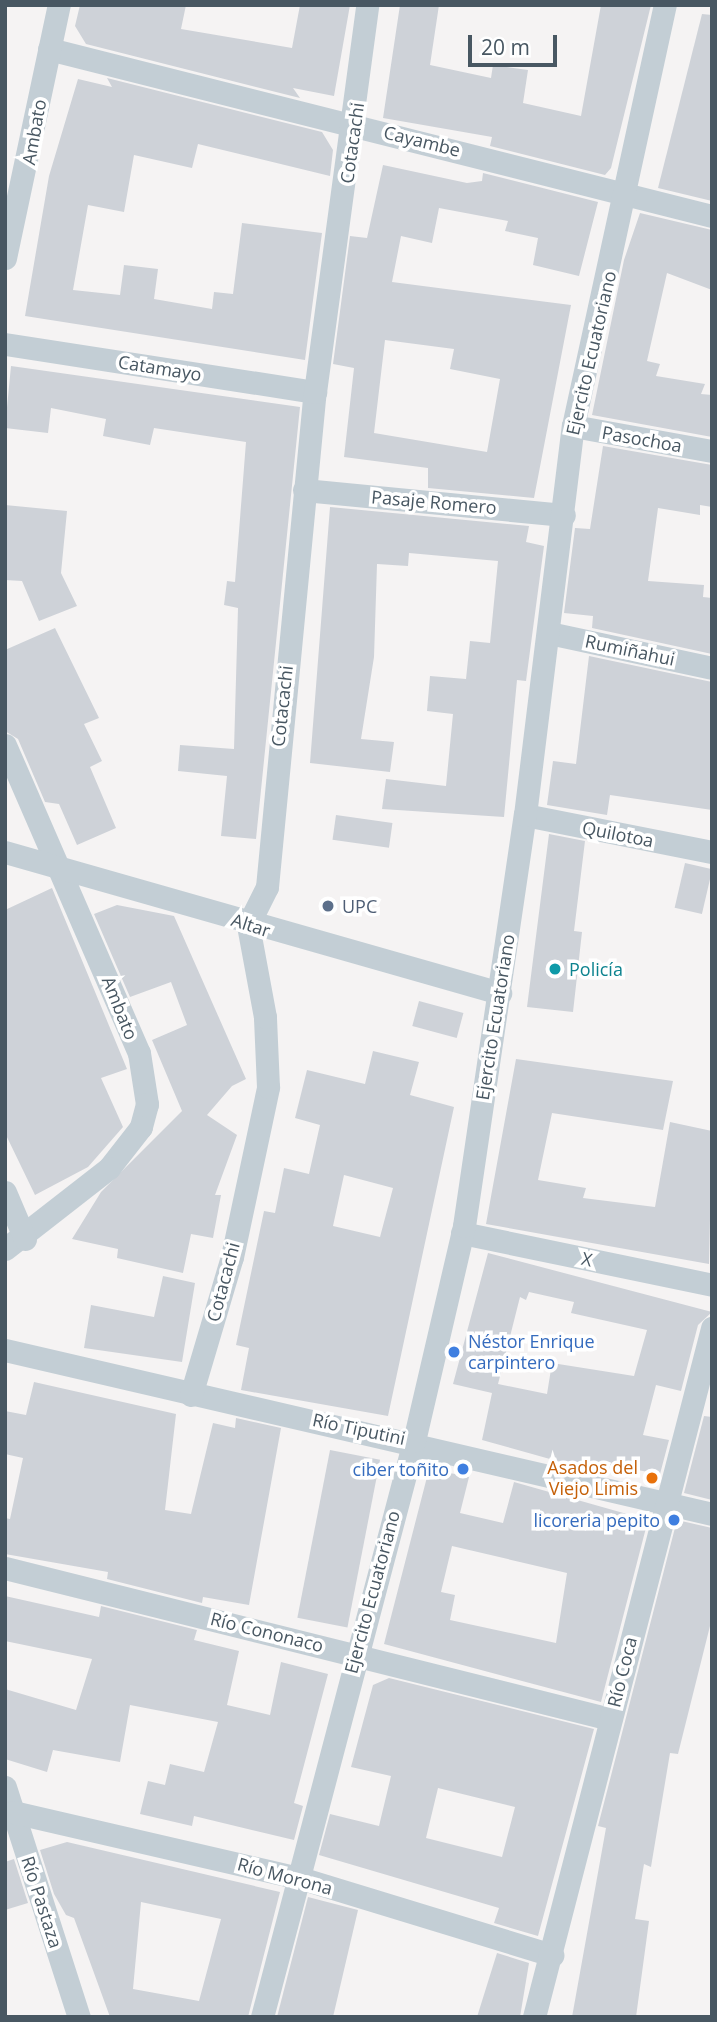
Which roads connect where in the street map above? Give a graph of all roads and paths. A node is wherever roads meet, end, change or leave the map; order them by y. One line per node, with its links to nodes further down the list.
1 (59, 5): 4 (street, Ambato)
2 (367, 5): 5 (street, Cotacachi)
3 (665, 5): 7 (street, Ejercito Ecuatoriano)
4 (49, 49): 5 (street, Cayambe); 6 (street, Ambato)
5 (356, 125): 7 (street, Cayambe); 11 (street, Cotacachi)
6 (16, 173): 9 (street, Ambato)
7 (628, 194): 8 (street, Cayambe); 12 (street, Ejercito Ecuatoriano)
8 (712, 216)
9 (5, 258)
10 (5, 344): 11 (street, Catamayo)
11 (315, 392): 14 (street, Cotacachi)
12 (573, 426): 13 (street, Pasochoa); 15 (street, Ejercito Ecuatoriano)
13 (712, 452)
14 (304, 490): 15 (street, Pasaje Romero); 23 (street, Cotacachi)
15 (564, 515): 16 (street, Ejercito Ecuatoriano)
16 (549, 633): 17 (street, Rumiñahui); 19 (street, Ejercito Ecuatoriano)
17 (712, 668)
18 (5, 745): 22 (street, Ambato)
19 (525, 815): 21 (street, Quilotoa); 24 (street, Ejercito Ecuatoriano)
20 (5, 852): 22 (street, Altar)
21 (712, 852)
22 (61, 863): 23 (street, Altar); 27 (street, Ambato)
23 (248, 925): 24 (street, Altar); 31 (street, Cotacachi)
24 (500, 993): 26 (street, Ejercito Ecuatoriano)
25 (5, 1192): 27 (street)
26 (462, 1233): 28 (street, X); 32 (street, Ejercito Ecuatoriano)
27 (15, 1244)
28 (712, 1285)
29 (712, 1328): 33 (street, Río Coca)
30 (5, 1350): 31 (street, Río Tiputini)
31 (191, 1395): 32 (street, Río Tiputini)
32 (414, 1441): 33 (street, Río Tiputini); 36 (street, Ejercito Ecuatoriano)
33 (665, 1504): 34 (street, Río Tiputini); 37 (street, Río Coca)
34 (712, 1514)
35 (5, 1568): 36 (street, Río Cononaco)
36 (355, 1653): 37 (street, Río Cononaco); 40 (street, Ejercito Ecuatoriano)
37 (610, 1719): 41 (street, Río Coca)
38 (5, 1787): 39 (street, Río Pastaza)
39 (13, 1812): 40 (street, Río Morona); 42 (street, Río Pastaza)
40 (300, 1878): 41 (street, Río Morona); 43 (street, Ejercito Ecuatoriano)
41 (552, 1955): 44 (street, Río Coca)
42 (79, 2017)
43 (262, 2017)
44 (534, 2017)

